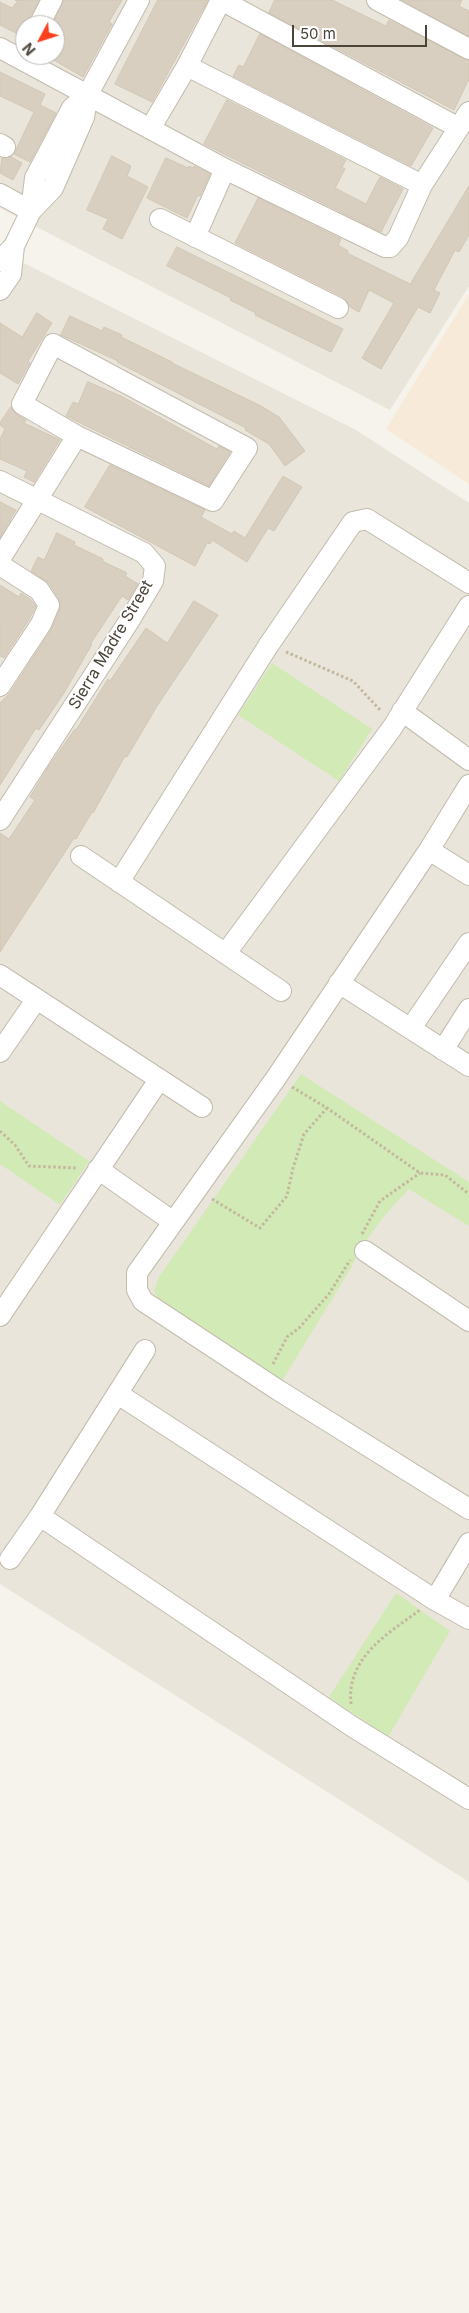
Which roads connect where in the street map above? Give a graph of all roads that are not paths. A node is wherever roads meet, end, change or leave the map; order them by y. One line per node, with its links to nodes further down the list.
1 (52, 0): 5 (street)
2 (139, 0): 11 (street)
3 (221, 0): 10 (street); 12 (street)
4 (377, 0): 7 (street)
5 (44, 15)
6 (0, 48): 8 (street)
7 (469, 49)
8 (15, 52)
9 (41, 65): 11 (street)
10 (187, 66): 13 (street); 15 (street)
11 (88, 94): 13 (street); 17 (street); 17 (street)
12 (464, 120): 15 (street)
13 (150, 129): 14 (street)
14 (225, 169): 15 (street); 19 (street)
15 (422, 184)
16 (0, 194): 17 (street)
17 (31, 211): 20 (street)
18 (160, 219): 19 (street)
19 (195, 236): 23 (street)
20 (14, 246): 21 (street); 22 (street)
21 (0, 261)
22 (0, 290)
23 (338, 308)
24 (77, 436): 24 (street); 26 (street)
25 (0, 481): 26 (street, Sierra Madre Street)
26 (38, 499): 27 (street); 35 (street, Sierra Madre Street)
27 (0, 559)
28 (0, 565): 31 (street)
29 (469, 583): 39 (street)
30 (469, 606): 32 (street)
31 (0, 686)
32 (397, 719): 33 (street); 41 (street)
33 (469, 760)
34 (469, 785): 36 (street)
35 (0, 820)
36 (429, 850): 38 (street); 43 (street)
37 (81, 856): 39 (street)
38 (469, 875)
39 (119, 882): 41 (street)
40 (469, 943): 47 (street)
41 (226, 953): 44 (street)
42 (0, 975): 45 (street)
43 (339, 983): 47 (street); 54 (street)
44 (281, 991)
45 (36, 1000): 49 (street); 51 (street)
46 (469, 1009): 48 (street)
47 (412, 1028): 48 (street)
48 (443, 1050): 50 (street)
49 (0, 1052)
50 (469, 1066)
51 (159, 1080): 52 (street); 53 (street)
52 (202, 1107)
53 (98, 1168): 54 (street); 56 (street)
54 (172, 1221): 60 (street)
55 (359, 1247): 57 (street)
56 (0, 1316)
57 (469, 1321)
58 (144, 1350): 59 (street)
59 (118, 1394): 61 (street); 64 (street)
60 (469, 1509)
61 (40, 1516): 63 (street); 66 (street)
62 (469, 1543): 64 (street)
63 (10, 1559)
64 (435, 1600): 65 (street)
65 (469, 1619)
66 (469, 1799)

